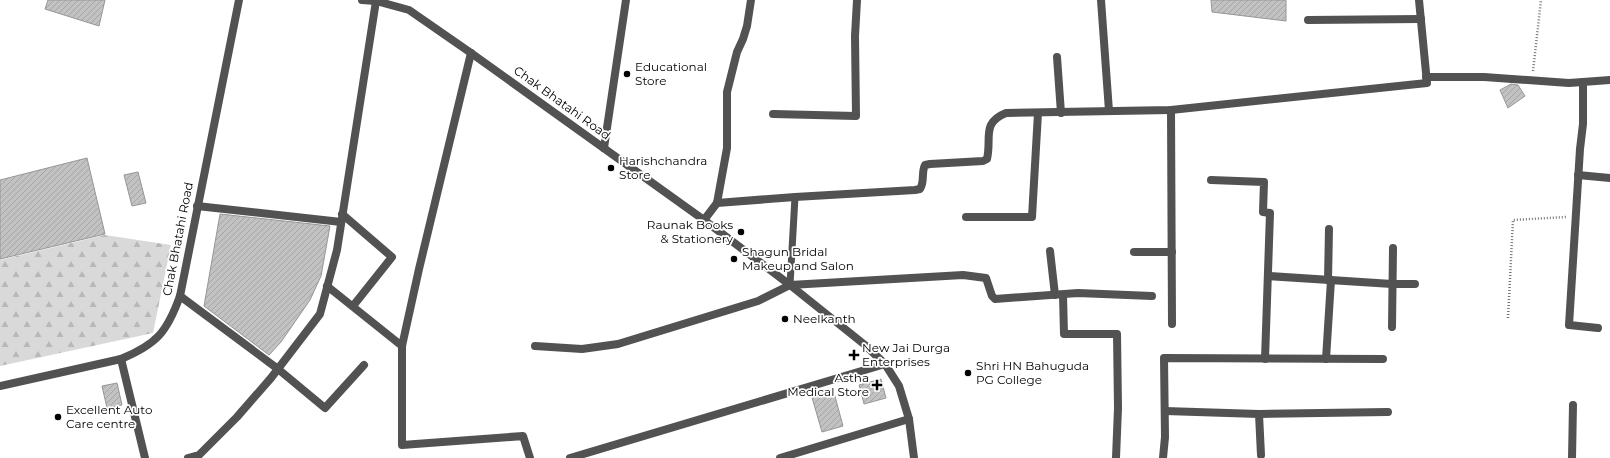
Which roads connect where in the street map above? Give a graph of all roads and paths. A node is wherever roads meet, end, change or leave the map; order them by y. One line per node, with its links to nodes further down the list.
1 (239, 0): 29 (street, Chak Bhatahi Road)
2 (362, 0): 9 (street, Chak Bhatahi Road)
3 (626, 0): 23 (street)
4 (751, 0): 28 (street)
5 (857, 0): 22 (street)
6 (1101, 0): 19 (street)
7 (1419, 0): 10 (street)
8 (1542, 0): 16 (path)
9 (376, 1): 12 (street, Chak Bhatahi Road); 31 (street)
10 (1421, 19): 11 (street); 14 (street)
11 (1308, 20)
12 (471, 53): 23 (street, Chak Bhatahi Road); 53 (street)
13 (1057, 57): 21 (street)
14 (1426, 77): 16 (street); 18 (street)
15 (1610, 80): 17 (street)
16 (1532, 81): 17 (street)
17 (1583, 82): 24 (street)
18 (1171, 110): 19 (street); 38 (street)
19 (1109, 111): 21 (street)
20 (1038, 113): 21 (street); 27 (street); 32 (street)
21 (1061, 113)
22 (773, 114)
23 (604, 148): 33 (street, Chak Bhatahi Road)
24 (1578, 175): 25 (street); 30 (street)
25 (1610, 178)
26 (1212, 180): 39 (street)
27 (795, 197): 28 (street); 43 (lane)
28 (717, 203): 33 (street)
29 (197, 206): 31 (street); 46 (street, Chak Bhatahi Road)
30 (1576, 216): 49 (path); 52 (street)
31 (342, 218): 44 (street); 48 (street)
32 (966, 218)
33 (704, 220): 43 (street, Chak Bhatahi Road)
34 (1329, 229): 40 (street)
35 (1393, 248): 41 (street)
36 (1050, 251): 45 (street)
37 (1134, 252): 38 (street)
38 (1172, 252): 50 (street)
39 (1268, 276): 40 (street); 56 (street)
40 (1330, 280): 41 (street); 57 (street)
41 (1392, 284): 42 (street); 51 (street)
42 (1415, 284)
43 (790, 285): 45 (street); 54 (street); 59 (street, Chak Bhatahi Road)
44 (327, 286): 48 (street); 61 (street)
45 (1059, 295): 47 (street); 75 (street)
46 (180, 296): 55 (street, Chak Bhatahi Road); 61 (street)
47 (1152, 296)
48 (353, 306): 53 (street)
49 (1508, 318)
50 (1172, 324)
51 (1392, 327)
52 (1598, 328)
53 (402, 346): 71 (street)
54 (535, 346)
55 (121, 359): 62 (street, Chak Bhatahi Road); 69 (street)
56 (1265, 359): 57 (street); 64 (street)
57 (1326, 359): 58 (street)
58 (1383, 359)
59 (885, 364): 67 (street, Chak Bhatahi Road); 72 (street)
60 (364, 365): 61 (street)
61 (278, 369): 70 (street)
62 (0, 386)
63 (1574, 405): 77 (street)
64 (1165, 411): 66 (street); 76 (street)
65 (1388, 412): 66 (street)
66 (1259, 414): 68 (street)
67 (909, 419): 73 (street); 74 (street, Chak Bhatahi Road)
68 (1261, 455)
69 (145, 458)
70 (188, 458)
71 (530, 458)
72 (570, 458)
73 (780, 458)
74 (914, 458)
75 (1116, 458)
76 (1163, 458)
77 (1572, 458)

